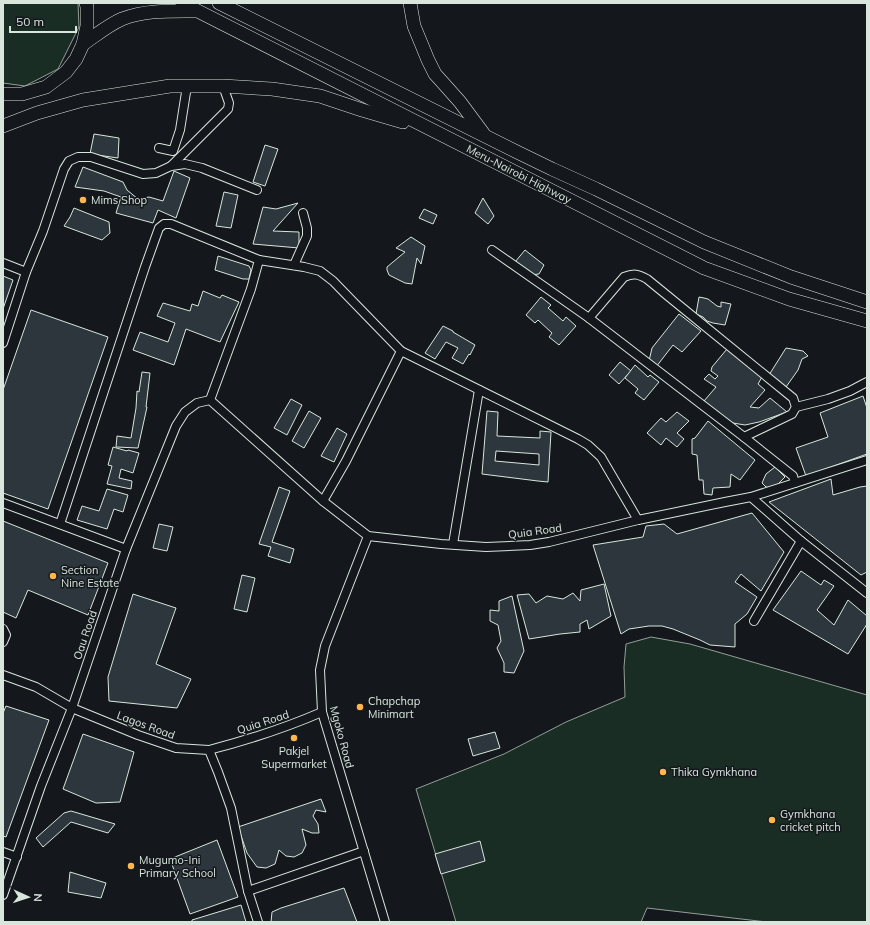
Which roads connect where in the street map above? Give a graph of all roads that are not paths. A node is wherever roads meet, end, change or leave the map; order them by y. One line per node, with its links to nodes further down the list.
1 (86, 3): 6 (highway)
2 (182, 3): 5 (highway, Meru-Nairobi Highway)
3 (218, 3): 12 (highway, Meru-Nairobi Highway)
4 (410, 3): 12 (highway)
5 (199, 11): 6 (highway); 11 (highway, Meru-Nairobi Highway)
6 (83, 44): 9 (highway)
7 (187, 86): 8 (highway); 10 (highway); 13 (street)
8 (223, 86): 11 (highway); 14 (street)
9 (3, 94)
10 (3, 126)
11 (432, 130): 24 (highway, Meru-Nairobi Highway)
12 (485, 136): 22 (highway, Meru-Nairobi Highway)
13 (159, 148)
14 (171, 166): 15 (street); 21 (street)
15 (257, 190)
16 (303, 213): 20 (street)
17 (492, 250): 23 (street)
18 (259, 260): 20 (street); 29 (street); 38 (street)
19 (3, 263): 21 (street)
20 (294, 265): 26 (street)
21 (26, 272): 25 (street)
22 (867, 302)
23 (590, 318): 30 (street); 31 (street)
24 (867, 321)
25 (3, 343)
26 (401, 351): 28 (street); 35 (street)
27 (867, 382): 30 (street)
28 (479, 390): 37 (street); 41 (street)
29 (210, 400): 35 (street); 42 (street, Oau Road)
30 (796, 407): 31 (street)
31 (744, 437): 33 (street)
32 (867, 460): 33 (street, Quia Road)
33 (795, 483): 34 (street, Quia Road)
34 (751, 497): 37 (street, Quia Road); 40 (street)
35 (323, 501): 39 (street)
36 (3, 503): 38 (street)
37 (638, 520): 41 (street, Quia Road)
38 (60, 524): 42 (street)
39 (368, 536): 41 (street, Quia Road); 49 (street, Mgoko Road)
40 (801, 541): 43 (street); 44 (street)
41 (453, 544)
42 (126, 549): 48 (street, Oau Road)
43 (867, 593)
44 (754, 621)
45 (3, 628): 46 (street)
46 (3, 642)
47 (3, 675): 48 (street, Lagos Road)
48 (72, 708): 50 (street, Lagos Road); 53 (street, Oau Road)
49 (322, 712): 50 (street, Quia Road); 51 (street, Mgoko Road)
50 (209, 750): 54 (street)
51 (364, 851): 54 (street); 57 (street, Mgoko Road)
52 (3, 852): 53 (street)
53 (17, 857): 55 (street, Oau Road)
54 (248, 891): 56 (street)
55 (3, 895)
56 (258, 922)
57 (385, 922)

